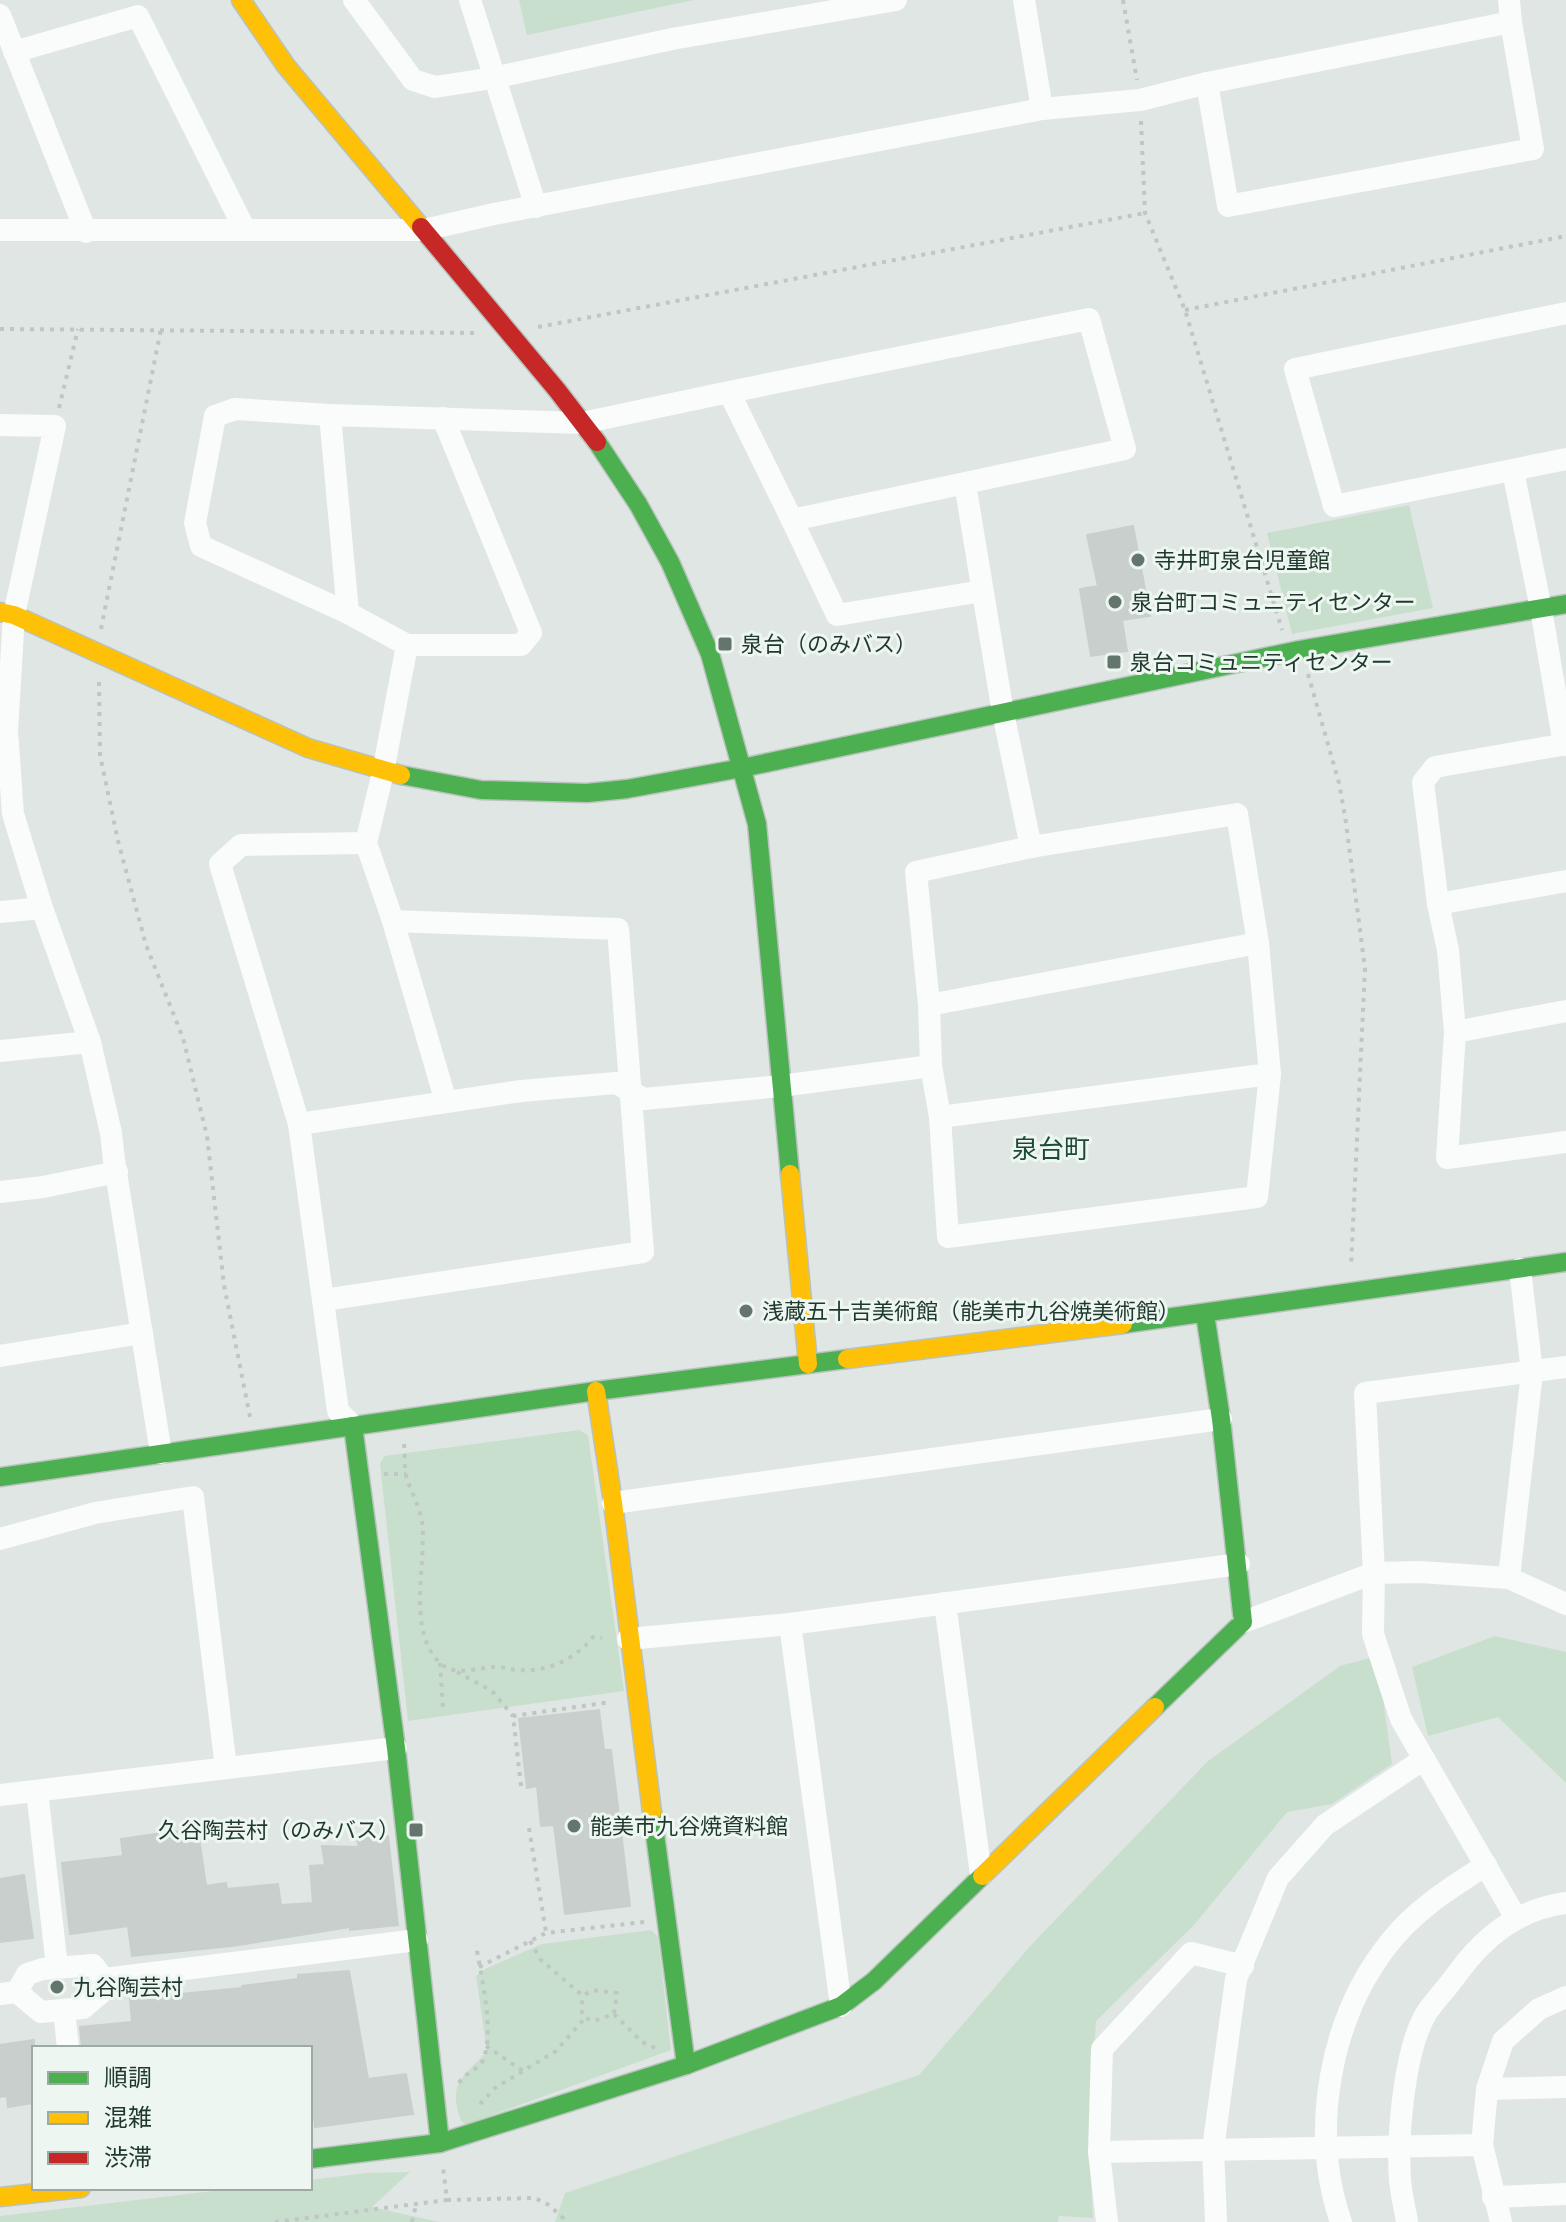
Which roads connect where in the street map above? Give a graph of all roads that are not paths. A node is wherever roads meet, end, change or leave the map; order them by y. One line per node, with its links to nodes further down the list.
1 (241, 0): 15 (street)
2 (354, 0): 9 (street)
3 (470, 0): 9 (street)
4 (896, 0): 9 (street)
5 (1024, 0): 11 (street)
6 (1510, 11): 10 (street); 10 (street)
7 (0, 15): 8 (street)
8 (14, 52): 14 (street); 16 (street)
9 (493, 78): 12 (street)
10 (1207, 83): 11 (street)
11 (1042, 109): 12 (street)
12 (536, 207): 15 (street)
13 (0, 230): 16 (street)
14 (245, 230): 15 (street); 16 (street)
15 (424, 230): 21 (street)
16 (86, 232)
17 (1566, 313): 24 (street)
18 (729, 392): 21 (street); 25 (street); 26 (street)
19 (330, 415): 20 (street); 30 (street); 30 (street)
20 (443, 418): 21 (street); 32 (street)
21 (582, 423): 35 (street)
22 (0, 425): 31 (street)
23 (1566, 459): 24 (street)
24 (1513, 471): 29 (street)
25 (965, 484): 26 (street); 27 (street)
26 (792, 520): 27 (street)
27 (982, 591): 33 (street)
28 (1566, 604): 29 (street)
29 (1541, 609): 33 (street); 34 (street)
30 (348, 613): 32 (street)
31 (7, 614): 36 (street); 41 (street)
32 (407, 645): 36 (street)
33 (1003, 713): 35 (street); 38 (street)
34 (1565, 744): 40 (street)
35 (742, 768): 36 (street); 52 (street)
36 (383, 772): 37 (street)
37 (366, 843): 43 (street); 56 (street)
38 (1031, 847): 44 (street); 45 (street)
39 (1566, 881): 40 (street)
40 (1438, 904): 47 (street)
41 (42, 908): 42 (street); 48 (street)
42 (0, 912)
43 (393, 921): 53 (street); 54 (street)
44 (1258, 943): 45 (street); 51 (street)
45 (929, 1005): 50 (street)
46 (1566, 1011): 47 (street)
47 (1455, 1032): 57 (street)
48 (90, 1042): 49 (street); 58 (street)
49 (0, 1051)
50 (931, 1066): 52 (street); 55 (street)
51 (1270, 1074): 55 (street); 55 (street)
52 (781, 1086): 53 (street); 66 (street)
53 (631, 1092): 54 (street); 62 (street)
54 (446, 1102): 56 (street)
55 (940, 1117)
56 (299, 1124): 62 (street)
57 (1566, 1142)
58 (117, 1172): 59 (street); 64 (street)
59 (0, 1192)
60 (1566, 1262): 61 (street)
61 (1520, 1269): 63 (street); 68 (street)
62 (324, 1300): 71 (street)
63 (1205, 1314): 66 (street); 70 (street)
64 (142, 1333): 65 (street); 72 (street)
65 (0, 1356)
66 (808, 1364): 69 (street)
67 (1566, 1367): 68 (street)
68 (1532, 1372): 77 (street); 78 (street)
69 (596, 1391): 71 (street); 74 (street)
70 (1221, 1419): 74 (street); 76 (street)
71 (353, 1426): 72 (street); 84 (street)
72 (161, 1453): 73 (street)
73 (0, 1477)
74 (613, 1503): 83 (street)
75 (0, 1539): 86 (street)
76 (1239, 1564): 79 (street); 81 (street)
77 (1374, 1573): 78 (street); 81 (street); 85 (street)
78 (1509, 1578): 80 (street)
79 (945, 1603): 82 (street); 90 (street)
80 (1566, 1604)
81 (1243, 1622): 90 (street)
82 (790, 1624): 83 (street); 99 (street)
83 (628, 1639): 102 (street)
84 (396, 1748): 86 (street); 93 (street)
85 (1424, 1759): 89 (street); 94 (street)
86 (226, 1768): 87 (street)
87 (37, 1791): 88 (street); 95 (street)
88 (0, 1795)
89 (1486, 1865): 92 (street); 108 (street)
90 (981, 1875): 99 (street)
91 (1566, 1903): 92 (street)
92 (1516, 1918): 107 (street)
93 (417, 1940): 96 (street); 105 (street)
94 (1243, 1966): 109 (street); 110 (street)
95 (57, 1967): 96 (street); 97 (street)
96 (104, 1979): 100 (street)
97 (8, 1993): 100 (street)
98 (1566, 1997): 104 (street)
99 (841, 2006): 102 (street)
100 (64, 2010): 101 (street)
101 (68, 2046)
102 (686, 2065): 105 (street)
103 (1566, 2087): 104 (street)
104 (1487, 2089): 106 (street)
105 (440, 2143): 111 (street)
106 (1482, 2145): 107 (street); 115 (street)
107 (1401, 2146): 108 (street); 119 (street)
108 (1325, 2147): 109 (street); 118 (street)
109 (1213, 2149): 110 (street); 117 (street)
110 (1099, 2152): 116 (street)
111 (312, 2159)
112 (63, 2190): 114 (street)
113 (1566, 2194): 115 (street)
114 (0, 2197)
115 (1493, 2197): 120 (street)
116 (1107, 2222)
117 (1216, 2222)
118 (1341, 2222)
119 (1407, 2222)
120 (1501, 2222)

